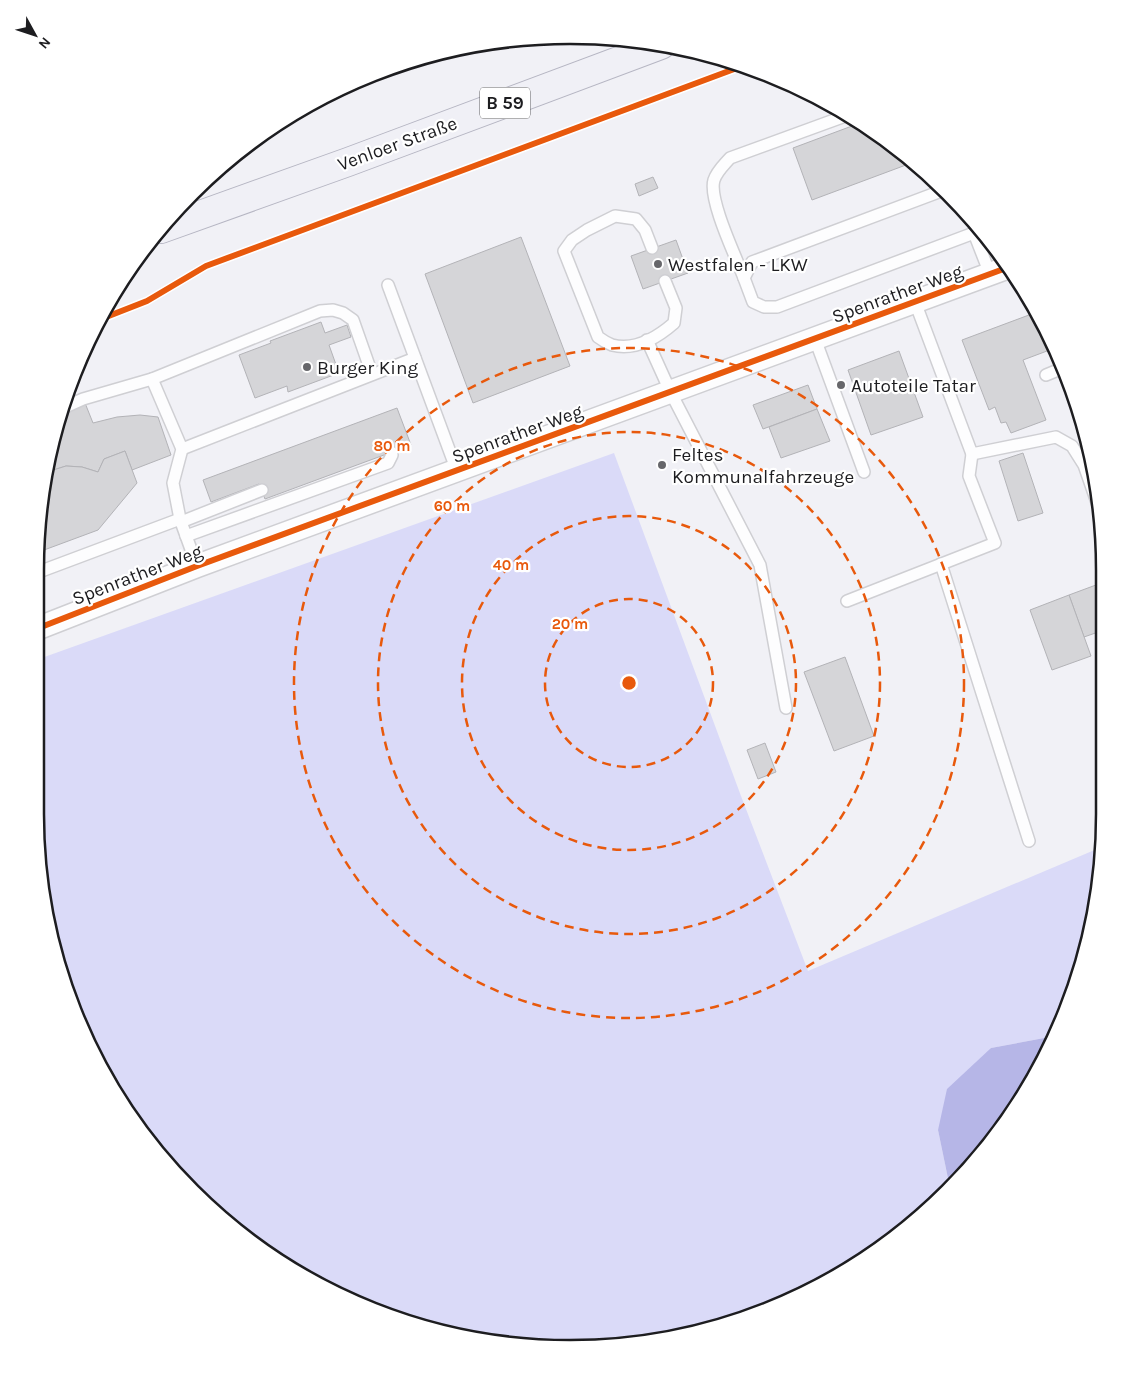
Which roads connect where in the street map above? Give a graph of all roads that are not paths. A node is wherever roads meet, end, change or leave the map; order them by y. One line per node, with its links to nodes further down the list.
1 (648, 50): 4 (main road, Venloer Straße / B 59)
2 (839, 117): 9 (lane)
3 (937, 193): 9 (lane)
4 (172, 225)
5 (974, 232): 9 (lane)
6 (652, 248): 14 (lane)
7 (986, 248): 8 (lane)
8 (999, 271): 12 (street, Spenrather Weg)
9 (744, 278)
10 (665, 281): 14 (lane)
11 (388, 285): 15 (lane)
12 (915, 302): 13 (street, Spenrather Weg); 24 (lane)
13 (815, 339): 20 (street, Spenrather Weg); 27 (lane)
14 (647, 340): 20 (lane)
15 (415, 358): 17 (lane); 26 (lane)
16 (1057, 371): 18 (lane)
17 (372, 374): 19 (lane); 22 (lane)
18 (1046, 375)
19 (152, 379): 21 (lane); 22 (lane)
20 (671, 393): 26 (street, Spenrather Weg); 36 (lane)
21 (71, 404)
22 (182, 450): 29 (lane)
23 (391, 452): 30 (lane)
24 (972, 454): 25 (lane); 31 (lane)
25 (1084, 460)
26 (457, 471): 32 (street, Spenrather Weg)
27 (864, 472)
28 (262, 490): 29 (lane)
29 (181, 520): 30 (lane); 33 (lane)
30 (186, 536): 32 (lane)
31 (941, 564): 34 (lane); 37 (lane)
32 (197, 566): 35 (street, Spenrather Weg)
33 (44, 570)
34 (847, 601)
35 (44, 625)
36 (786, 708)
37 (1029, 841)

